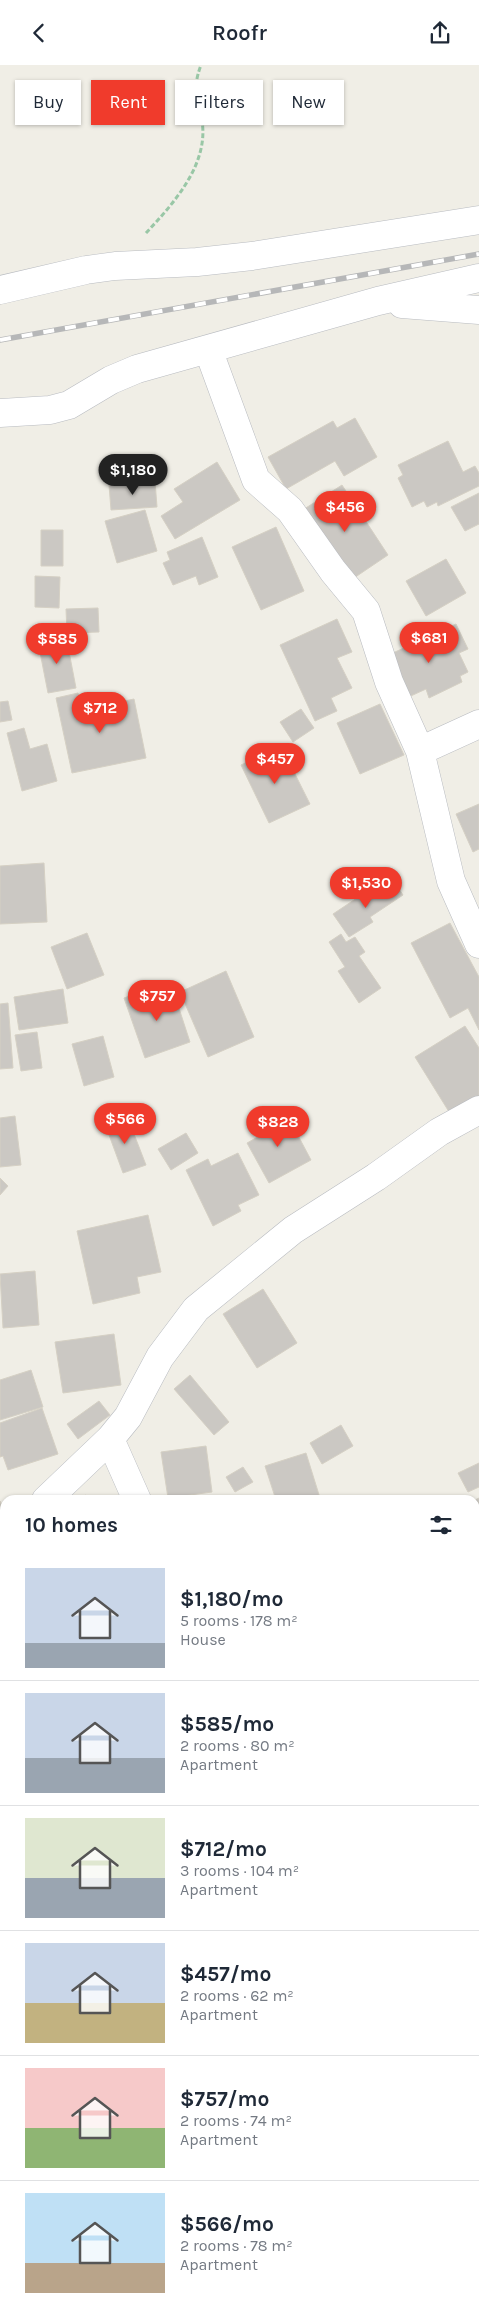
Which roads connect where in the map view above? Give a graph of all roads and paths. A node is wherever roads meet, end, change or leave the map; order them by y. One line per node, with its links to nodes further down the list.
1 (201, 65): 3 (path)
2 (479, 220): 3 (street)
3 (115, 266): 5 (street)
4 (479, 277): 6 (street)
5 (0, 290)
6 (378, 301): 7 (street); 8 (street)
7 (479, 310)
8 (208, 349): 9 (street); 11 (street)
9 (0, 413)
10 (479, 724): 11 (street)
11 (420, 751): 12 (street)
12 (479, 944)
13 (479, 1110): 14 (street)
14 (110, 1439): 15 (street); 16 (street)
15 (51, 1495)
16 (135, 1495)

